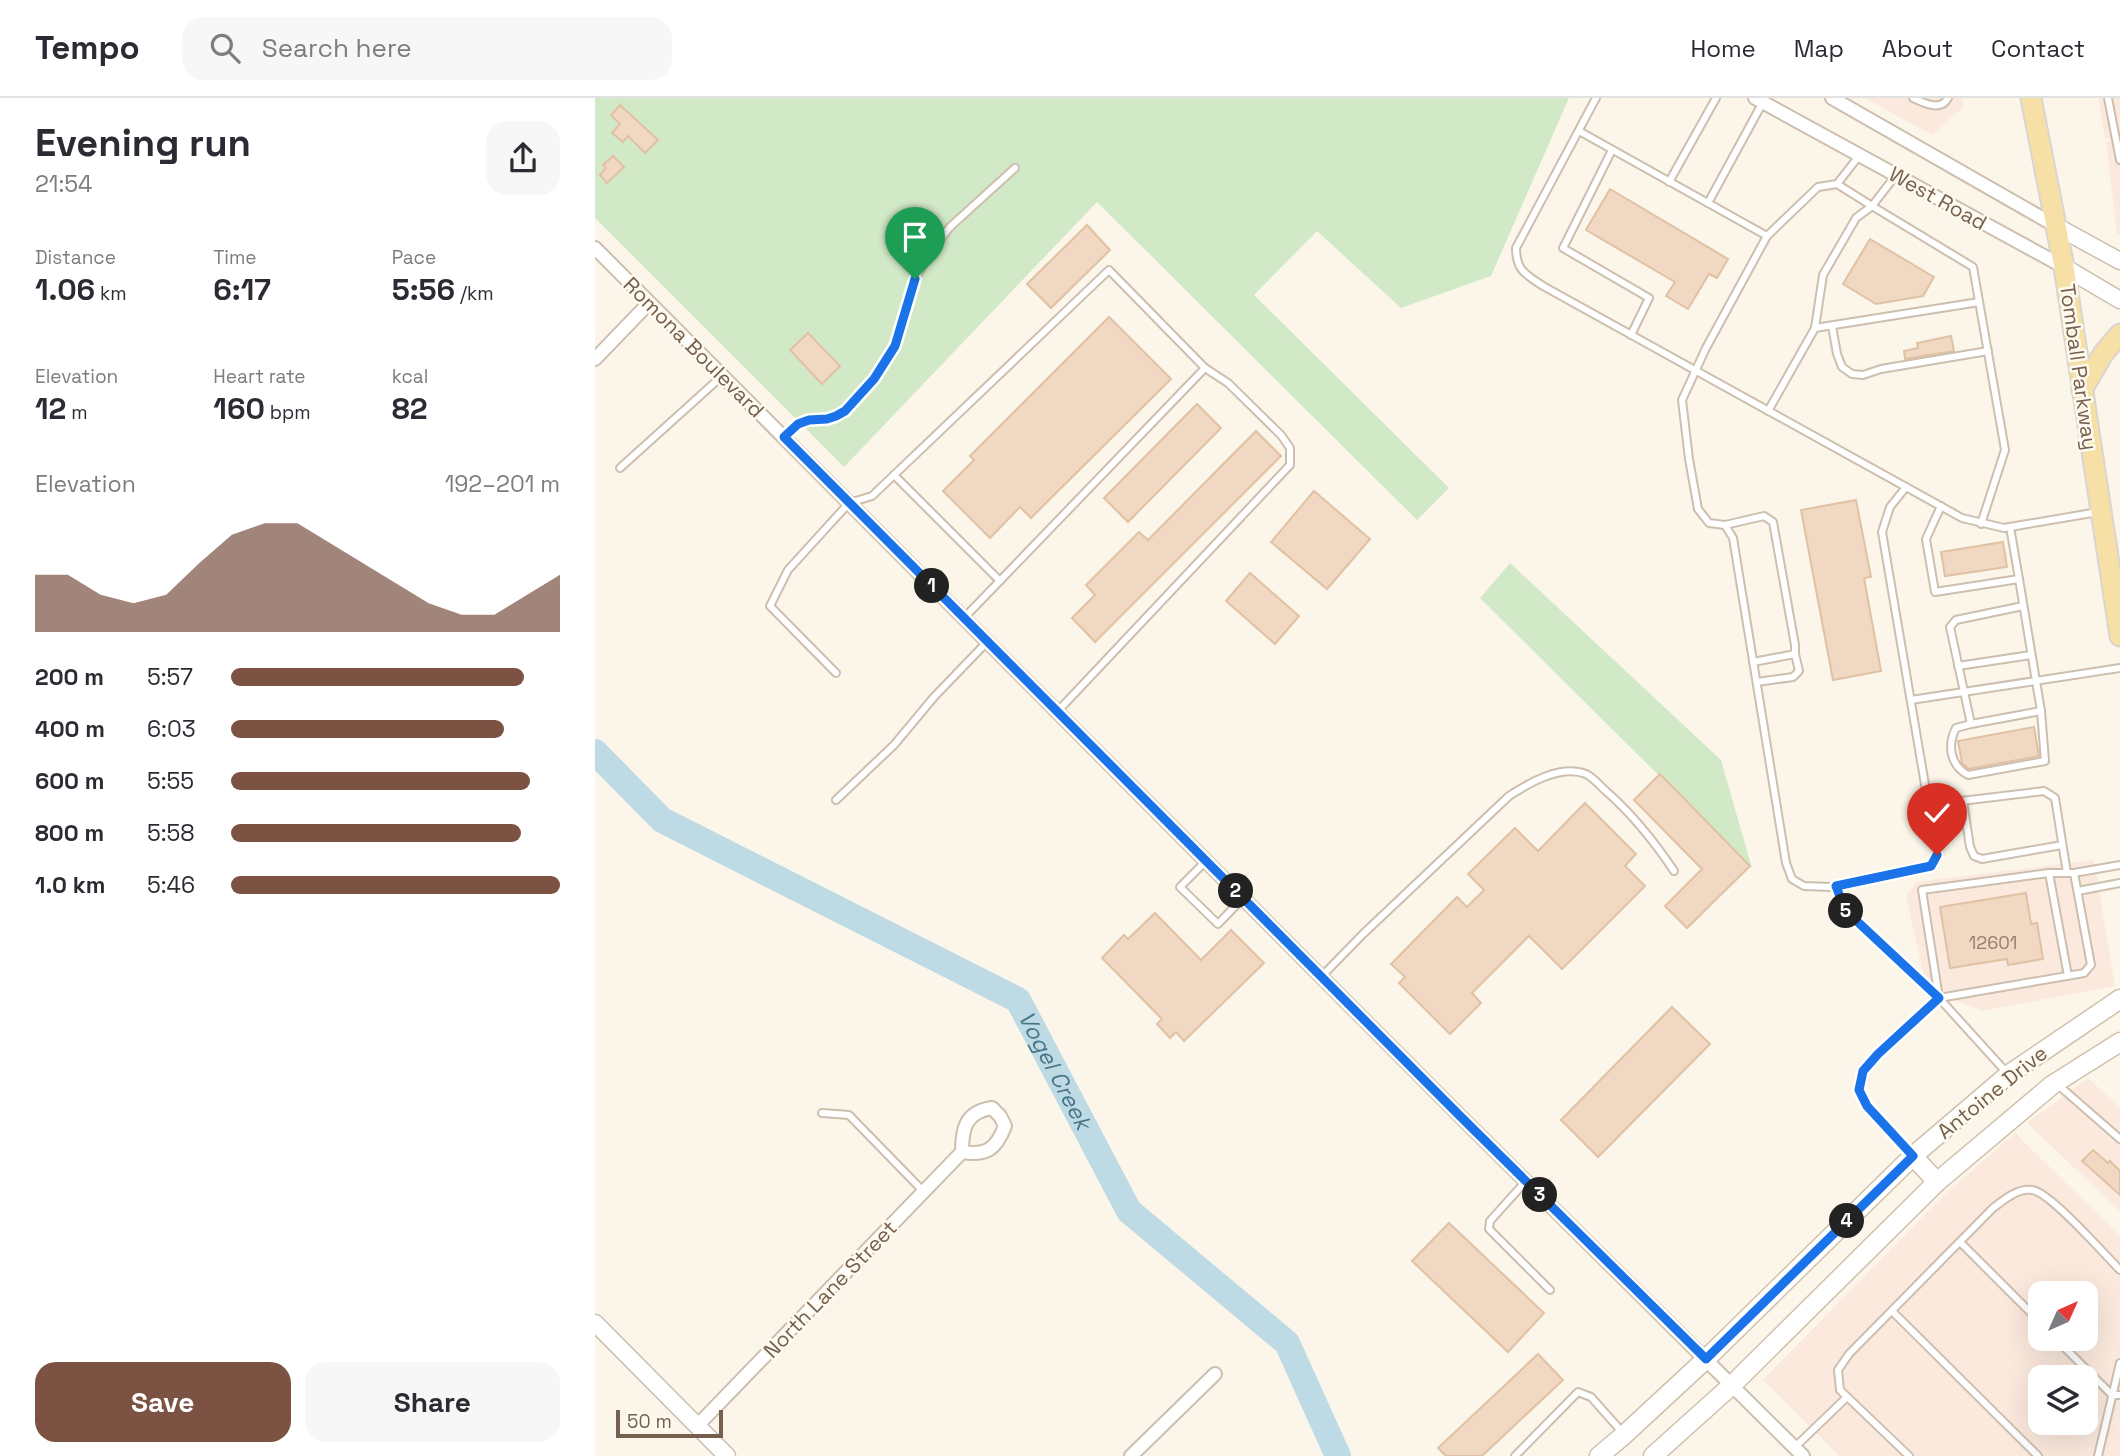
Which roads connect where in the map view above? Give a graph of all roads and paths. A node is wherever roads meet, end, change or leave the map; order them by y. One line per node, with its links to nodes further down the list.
1 (1597, 98): 12 (lane)
2 (1716, 98): 19 (lane)
3 (1832, 98): 23 (street, West Road)
4 (1913, 98): 9 (lane)
5 (1948, 98): 9 (lane)
6 (2031, 98): 23 (main road, Tomball Parkway)
7 (2108, 98): 11 (lane)
8 (1759, 100): 15 (street, West Road); 21 (lane)
9 (1924, 101)
10 (2120, 109): 11 (lane)
11 (2110, 110): 13 (lane)
12 (1579, 131): 14 (lane); 34 (lane)
13 (2119, 147): 16 (lane)
14 (1612, 150): 19 (lane); 34 (lane)
15 (1860, 155): 18 (street, West Road); 20 (lane)
16 (2120, 160)
17 (1015, 168): 42 (lane)
18 (1896, 175): 22 (lane); 27 (street, West Road)
19 (1669, 182): 21 (lane)
20 (1837, 184): 22 (lane); 24 (lane)
21 (1708, 203): 24 (lane)
22 (1873, 206): 29 (lane); 32 (lane)
23 (2056, 226): 26 (street, West Road); 27 (main road, Tomball Parkway)
24 (1767, 236): 38 (lane)
25 (595, 248): 30 (street, Romona Boulevard)
26 (2120, 261)
27 (2064, 267): 28 (street, West Road); 40 (main road, Tomball Parkway)
28 (2120, 300)
29 (1979, 302): 31 (lane); 35 (lane)
30 (649, 303): 36 (street); 39 (street, Romona Boulevard)
31 (1832, 326): 32 (lane); 35 (lane)
32 (1815, 328): 41 (lane)
33 (2120, 334): 40 (main road)
34 (1631, 335): 38 (lane)
35 (1988, 351): 49 (lane)
36 (595, 359)
37 (1205, 368): 44 (lane); 54 (lane); 70 (lane)
38 (1696, 371): 41 (lane); 50 (lane)
39 (722, 376): 42 (street, Romona Boulevard); 43 (lane)
40 (2082, 390): 48 (main road, Tomball Parkway)
41 (1768, 411): 45 (lane)
42 (784, 437): 46 (street, Romona Boulevard)
43 (620, 468)
44 (894, 475): 46 (lane); 54 (lane)
45 (1906, 487): 47 (lane); 68 (lane)
46 (849, 503): 56 (street, Romona Boulevard); 64 (lane)
47 (1941, 506): 49 (lane); 53 (lane)
48 (2100, 511): 51 (lane); 52 (main road, Tomball Parkway)
49 (1981, 524): 51 (lane)
50 (1724, 525): 59 (lane); 61 (lane)
51 (2010, 527): 53 (lane)
52 (2114, 566): 57 (main road, Tomball Parkway)
53 (2019, 579): 55 (lane)
54 (1000, 581): 56 (lane)
55 (2023, 606): 60 (lane); 62 (lane)
56 (964, 618): 58 (street, Romona Boulevard)
57 (2120, 635)
58 (987, 642): 70 (street, Romona Boulevard); 72 (lane)
59 (1795, 654): 61 (lane); 66 (lane)
60 (2031, 655): 62 (lane); 65 (lane)
61 (1753, 662): 66 (lane)
62 (1958, 666): 67 (lane)
63 (2120, 668): 65 (lane)
64 (836, 673)
65 (2035, 681): 67 (lane); 69 (lane)
66 (1757, 682): 82 (lane)
67 (1963, 692): 68 (lane); 71 (lane)
68 (1911, 701): 74 (lane)
69 (2041, 711): 71 (lane); 71 (lane)
70 (1057, 712): 76 (street, Romona Boulevard)
71 (1971, 724)
72 (836, 800)
73 (1963, 801): 74 (lane); 75 (lane); 75 (lane)
74 (1929, 805): 82 (lane)
75 (2062, 845): 80 (lane)
76 (1206, 861): 84 (street, Romona Boulevard); 84 (lane)
77 (2120, 865): 80 (lane)
78 (1674, 871): 86 (lane)
79 (2049, 873): 80 (lane); 85 (lane); 87 (lane)
80 (2070, 873): 83 (lane)
81 (2120, 883): 83 (lane)
82 (1836, 886): 87 (lane)
83 (2078, 891): 85 (lane)
84 (1243, 898): 86 (street, Romona Boulevard)
85 (2068, 976): 87 (lane)
86 (1321, 977): 96 (street, Romona Boulevard)
87 (1939, 998): 90 (lane); 95 (lane)
88 (2120, 999): 90 (main road, Antoine Drive)
89 (2120, 1042): 91 (main road, Antoine Drive)
90 (2008, 1075): 95 (main road, Antoine Drive)
91 (2056, 1083): 93 (lane); 97 (main road, Antoine Drive)
92 (822, 1113): 98 (lane)
93 (2120, 1139)
94 (962, 1152): 98 (street, North Lane Street)
95 (1913, 1156): 97 (main road); 106 (main road, Antoine Drive)
96 (1526, 1181): 101 (lane); 106 (street, Romona Boulevard)
97 (1937, 1182): 109 (main road, Antoine Drive)
98 (924, 1192): 112 (street, North Lane Street)
99 (1960, 1242): 100 (lane); 102 (lane); 103 (lane)
100 (2120, 1270)
101 (1550, 1290)
102 (2028, 1310)
103 (1892, 1311): 111 (lane); 121 (lane)
104 (595, 1323): 112 (street)
105 (2069, 1351): 110 (lane)
106 (1706, 1359): 109 (street, Romona Boulevard); 113 (main road, Antoine Drive)
107 (2120, 1363): 110 (lane)
108 (1215, 1374): 116 (street)
109 (1732, 1385): 114 (street, Romona Boulevard); 119 (main road, Antoine Drive)
110 (2116, 1395): 122 (lane)
111 (1847, 1397): 114 (lane); 120 (lane)
112 (697, 1426): 115 (street)
113 (1624, 1435): 117 (lane); 118 (main road, Antoine Drive)
114 (1799, 1452)
115 (718, 1453)
116 (1131, 1456)
117 (1515, 1456)
118 (1599, 1456)
119 (1653, 1456)
120 (1909, 1456)
121 (2038, 1456)
122 (2098, 1456)

